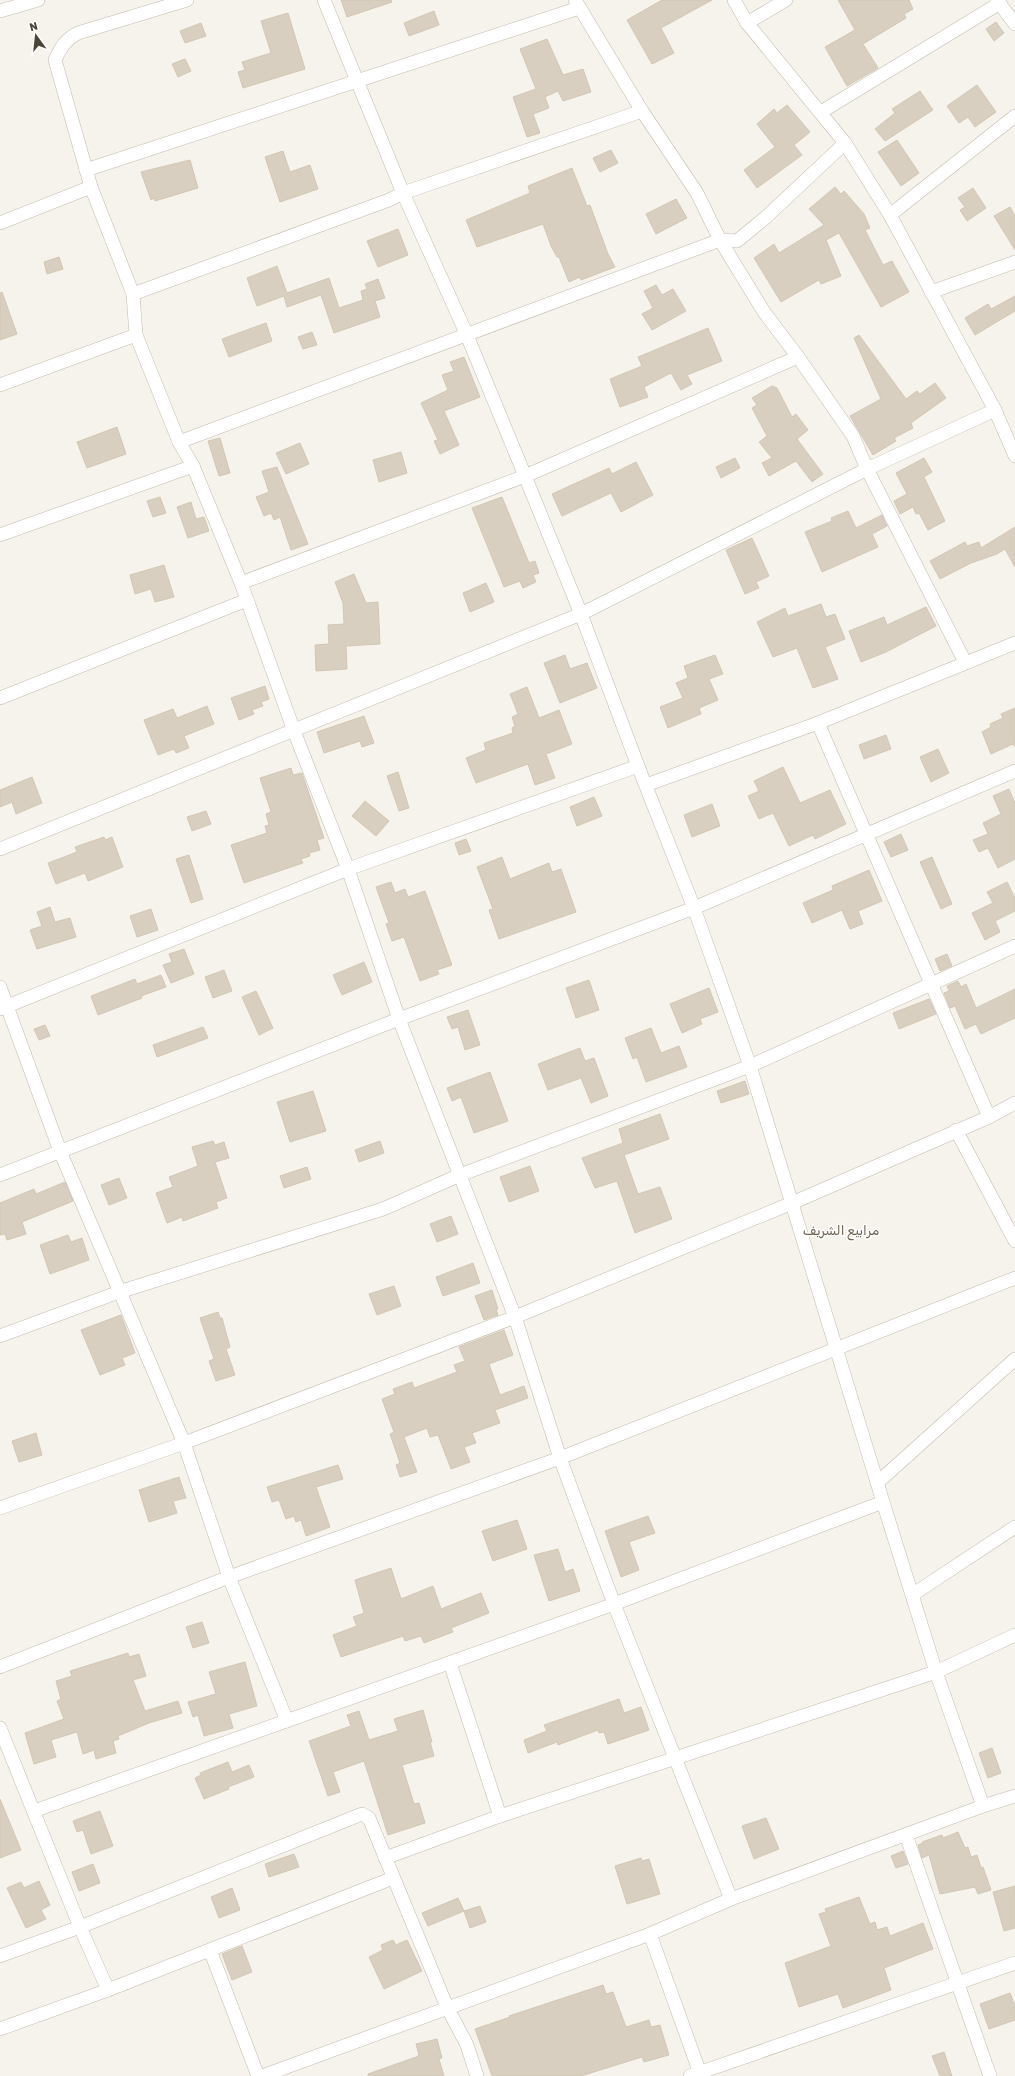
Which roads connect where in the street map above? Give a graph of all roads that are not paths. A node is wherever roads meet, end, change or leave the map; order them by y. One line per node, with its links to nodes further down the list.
1 (38, 0): 8 (street)
2 (187, 0): 16 (street)
3 (324, 0): 11 (street)
4 (734, 0): 9 (street)
5 (786, 0): 9 (street)
6 (998, 2): 10 (street); 13 (street)
7 (577, 4): 11 (street); 12 (street)
8 (0, 11)
9 (747, 23): 13 (street)
10 (1015, 24)
11 (357, 81): 16 (street); 18 (street)
12 (642, 111): 18 (street); 21 (street)
13 (821, 112): 15 (street)
14 (1015, 116): 19 (street)
15 (845, 143): 19 (street); 21 (street)
16 (86, 170): 17 (street)
17 (91, 187): 20 (street); 24 (street)
18 (403, 193): 24 (street); 25 (street)
19 (890, 215): 23 (street)
20 (0, 223)
21 (720, 240): 25 (street); 27 (street)
22 (1015, 262): 23 (street)
23 (931, 292): 29 (street)
24 (133, 294): 26 (street)
25 (466, 333): 30 (street); 34 (street)
26 (136, 335): 28 (street); 30 (street)
27 (798, 357): 33 (street); 34 (street)
28 (0, 385)
29 (995, 410): 31 (street); 33 (street)
30 (179, 442): 32 (street)
31 (1015, 456)
32 (193, 466): 35 (street); 36 (street)
33 (867, 469): 38 (street); 40 (street)
34 (525, 476): 36 (street); 38 (street)
35 (0, 535)
36 (241, 583): 37 (street)
37 (247, 600): 41 (street); 43 (street)
38 (581, 614): 43 (street); 44 (street)
39 (1015, 643): 40 (street)
40 (965, 662): 42 (street)
41 (0, 698)
42 (818, 723): 46 (street); 47 (street)
43 (294, 730): 48 (street); 49 (street)
44 (638, 766): 46 (street); 49 (street)
45 (1015, 772): 47 (street)
46 (646, 785): 50 (street)
47 (868, 835): 50 (street); 52 (street)
48 (0, 849)
49 (348, 869): 54 (street); 55 (street)
50 (694, 908): 55 (street); 56 (street)
51 (1015, 946): 52 (street)
52 (930, 983): 56 (street); 58 (street)
53 (0, 987): 54 (street)
54 (4, 1008): 60 (street)
55 (399, 1019): 60 (street); 62 (street)
56 (750, 1066): 62 (street); 63 (street)
57 (1015, 1103): 58 (street)
58 (989, 1117): 59 (street)
59 (956, 1130): 63 (street); 64 (street)
60 (60, 1151): 61 (street); 67 (street)
61 (0, 1175)
62 (460, 1175): 67 (street); 68 (street)
63 (792, 1203): 68 (street); 70 (street)
64 (1015, 1241): 65 (street)
65 (1015, 1252)
66 (1015, 1278): 70 (street)
67 (119, 1292): 69 (street); 72 (street)
68 (515, 1317): 72 (street); 73 (street)
69 (0, 1336)
70 (837, 1348): 73 (street); 74 (street)
71 (1015, 1359): 74 (street)
72 (184, 1443): 76 (street); 78 (street)
73 (560, 1458): 78 (street); 80 (street)
74 (877, 1483): 75 (street)
75 (883, 1502): 79 (street); 80 (street)
76 (0, 1508)
77 (1015, 1527): 79 (street)
78 (228, 1577): 83 (street); 85 (street)
79 (912, 1595): 84 (street)
80 (614, 1604): 82 (street); 87 (street)
81 (1015, 1634): 84 (street)
82 (450, 1663): 85 (street); 91 (street)
83 (0, 1667)
84 (936, 1672): 87 (street); 89 (street)
85 (287, 1721): 90 (street)
86 (0, 1728): 90 (street)
87 (675, 1759): 91 (street); 95 (street)
88 (1015, 1796): 89 (street)
89 (983, 1806): 92 (street)
90 (34, 1811): 96 (street)
91 (500, 1816): 93 (street)
92 (906, 1836): 95 (street); 101 (street)
93 (385, 1858): 94 (street); 96 (street)
94 (393, 1878): 98 (street); 103 (street)
95 (731, 1900): 97 (street)
96 (80, 1927): 99 (street); 102 (street)
97 (650, 1934): 103 (street); 105 (street)
98 (210, 1950): 102 (street); 106 (street)
99 (0, 1956)
100 (1015, 1963): 101 (street)
101 (958, 1984): 105 (street); 109 (street)
102 (108, 1990): 104 (street)
103 (447, 2007): 107 (street); 108 (street)
104 (0, 2029)
105 (697, 2075)
106 (258, 2076)
107 (262, 2076)
108 (477, 2076)
109 (990, 2076)

